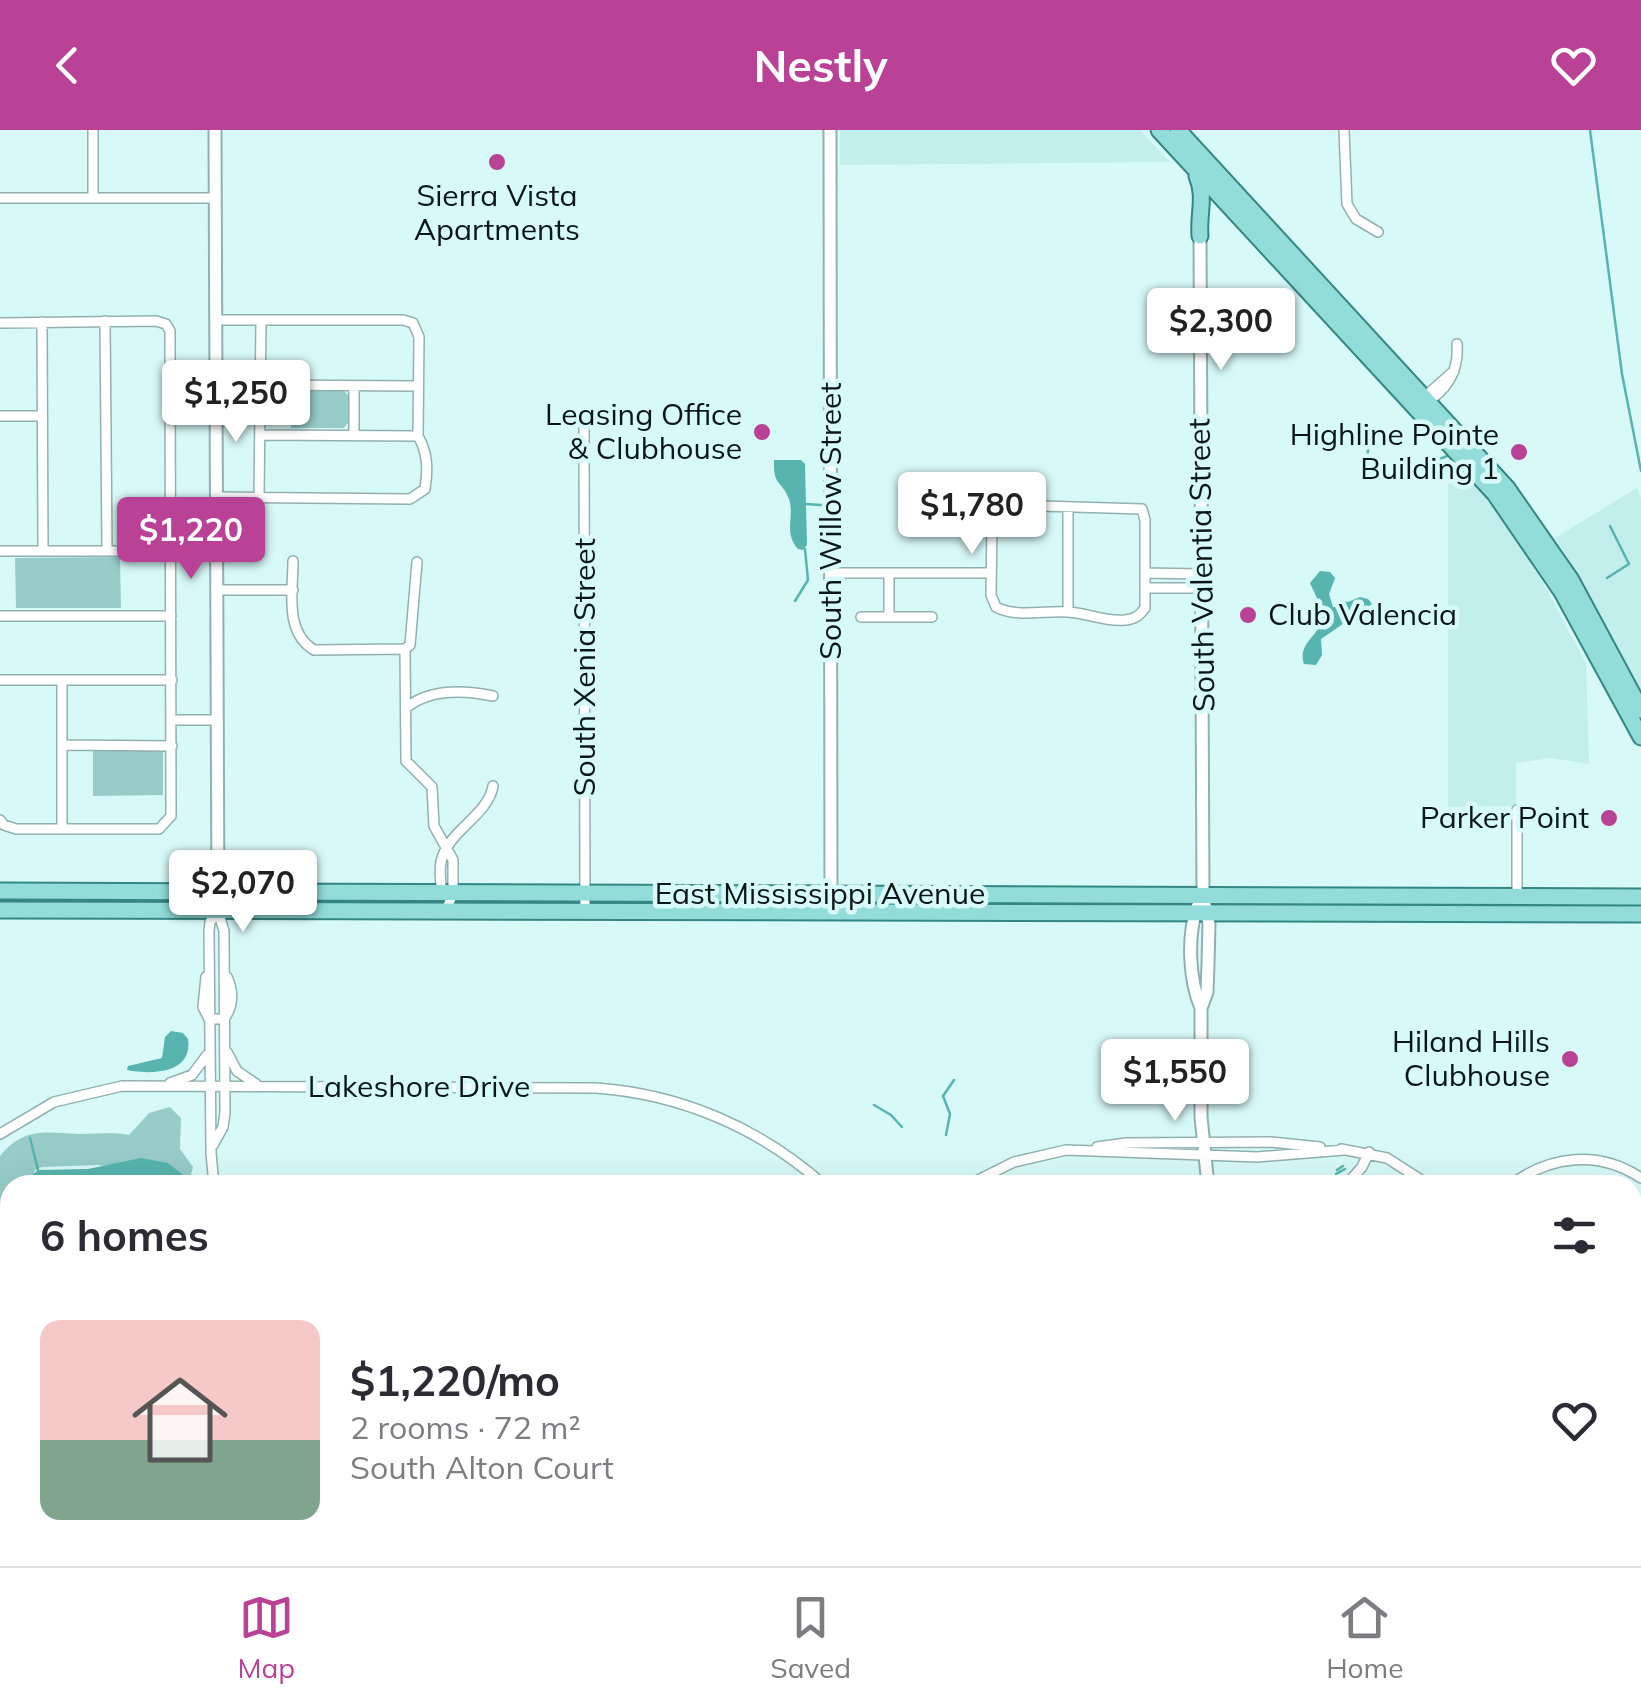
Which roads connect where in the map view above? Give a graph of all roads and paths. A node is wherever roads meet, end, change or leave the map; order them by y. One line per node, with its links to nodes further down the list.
1 (93, 130): 10 (street)
2 (215, 130): 11 (street)
3 (830, 130): 43 (street, South Willow Street)
4 (1159, 130): 7 (main road)
5 (1178, 130): 8 (main road)
6 (1344, 130): 14 (street)
7 (1192, 166): 8 (main road); 13 (main road)
8 (1226, 192): 12 (main road); 13 (main road); 25 (main road)
9 (0, 198): 10 (street)
10 (93, 198): 11 (street)
11 (215, 198): 16 (street)
12 (1236, 213): 15 (main road); 25 (main road)
13 (1199, 217): 15 (main road)
14 (1378, 232)
15 (1200, 236): 47 (street, South Valentia Street)
16 (216, 320): 18 (street); 27 (street)
17 (106, 321): 19 (street); 26 (street); 37 (street)
18 (261, 321): 22 (street); 24 (street)
19 (42, 322): 20 (street); 29 (street)
20 (0, 323)
21 (1457, 344): 25 (street)
22 (260, 385): 23 (street); 31 (street)
23 (354, 386): 24 (street); 32 (street)
24 (417, 386): 33 (street)
25 (1424, 401): 64 (main road); 67 (main road)
26 (172, 404): 27 (street); 40 (street)
27 (216, 405): 34 (street)
28 (0, 416): 29 (street)
29 (41, 416): 39 (street)
30 (584, 422): 78 (street, South Xenia Street)
31 (260, 436): 32 (street); 35 (street)
32 (354, 436): 33 (street)
33 (418, 436): 35 (street)
34 (216, 497): 35 (street); 50 (street)
35 (259, 497)
36 (1068, 507): 45 (street); 46 (street); 52 (street)
37 (107, 550): 39 (street); 40 (street)
38 (0, 551): 39 (street)
39 (43, 551)
40 (172, 551): 54 (street)
41 (293, 561): 51 (street)
42 (416, 562): 58 (street)
43 (831, 573): 44 (street); 79 (street, South Willow Street)
44 (889, 573): 45 (street); 55 (street)
45 (991, 573): 52 (street)
46 (1145, 573): 47 (street); 48 (street)
47 (1201, 574): 49 (street, South Valentia Street)
48 (1145, 588): 49 (street); 52 (street)
49 (1201, 588): 80 (street, South Valentia Street)
50 (216, 590): 51 (street); 66 (street)
51 (293, 590): 58 (street)
52 (1068, 612)
53 (0, 616): 54 (street)
54 (171, 616): 61 (street)
55 (888, 617): 56 (street); 57 (street)
56 (932, 617)
57 (860, 618)
58 (405, 649): 63 (street)
59 (0, 680): 60 (street)
60 (62, 680): 61 (street); 68 (street)
61 (172, 680): 65 (street)
62 (493, 696): 63 (street)
63 (406, 708): 74 (street)
64 (1641, 710)
65 (172, 720): 66 (street); 69 (street)
66 (217, 720): 76 (street)
67 (1641, 737)
68 (62, 746): 69 (street); 73 (street)
69 (172, 746): 73 (street)
70 (493, 786): 74 (street)
71 (1516, 810): 81 (street)
72 (0, 820): 73 (street)
73 (62, 829)
74 (446, 852): 77 (street)
75 (0, 890): 76 (main road, East Mississippi Avenue)
76 (218, 892): 77 (main road, East Mississippi Avenue); 84 (street)
77 (447, 893): 78 (main road, East Mississippi Avenue); 85 (street)
78 (585, 893): 79 (main road, East Mississippi Avenue); 86 (street, South Xenia Street)
79 (831, 894): 80 (main road, East Mississippi Avenue); 88 (street, South Willow Street)
80 (1203, 894): 81 (main road, East Mississippi Avenue); 87 (street, South Valentia Street)
81 (1516, 895): 82 (main road, East Mississippi Avenue)
82 (1641, 897)
83 (0, 910): 84 (main road, East Mississippi Avenue)
84 (218, 910): 85 (main road, East Mississippi Avenue); 90 (street); 91 (street)
85 (446, 911): 86 (main road, East Mississippi Avenue)
86 (586, 911): 88 (main road, East Mississippi Avenue)
87 (1201, 911): 88 (main road, East Mississippi Avenue); 89 (main road, East Mississippi Avenue); 99 (street, South Valentia Street)
88 (831, 912)
89 (1641, 914)
90 (210, 1019): 91 (street); 93 (street)
91 (224, 1019): 92 (street)
92 (225, 1047): 96 (street); 97 (street)
93 (210, 1048): 94 (street); 95 (street)
94 (157, 1086): 95 (street, Lakeshore Drive); 98 (street, Lakeshore Drive)
95 (209, 1086): 96 (street, Lakeshore Drive); 101 (street)
96 (225, 1086): 97 (street, Lakeshore Drive); 101 (street)
97 (263, 1086): 103 (street, Lakeshore Drive)
98 (0, 1134)
99 (1203, 1148): 100 (street); 104 (street); 105 (street, South Valentia Street)
100 (1368, 1152): 106 (street); 107 (street)
101 (210, 1153): 102 (street)
102 (213, 1175)
103 (811, 1175)
104 (989, 1175)
105 (1207, 1175)
106 (1355, 1175)
107 (1414, 1175)
108 (1528, 1175): 109 (street)
109 (1635, 1175)

